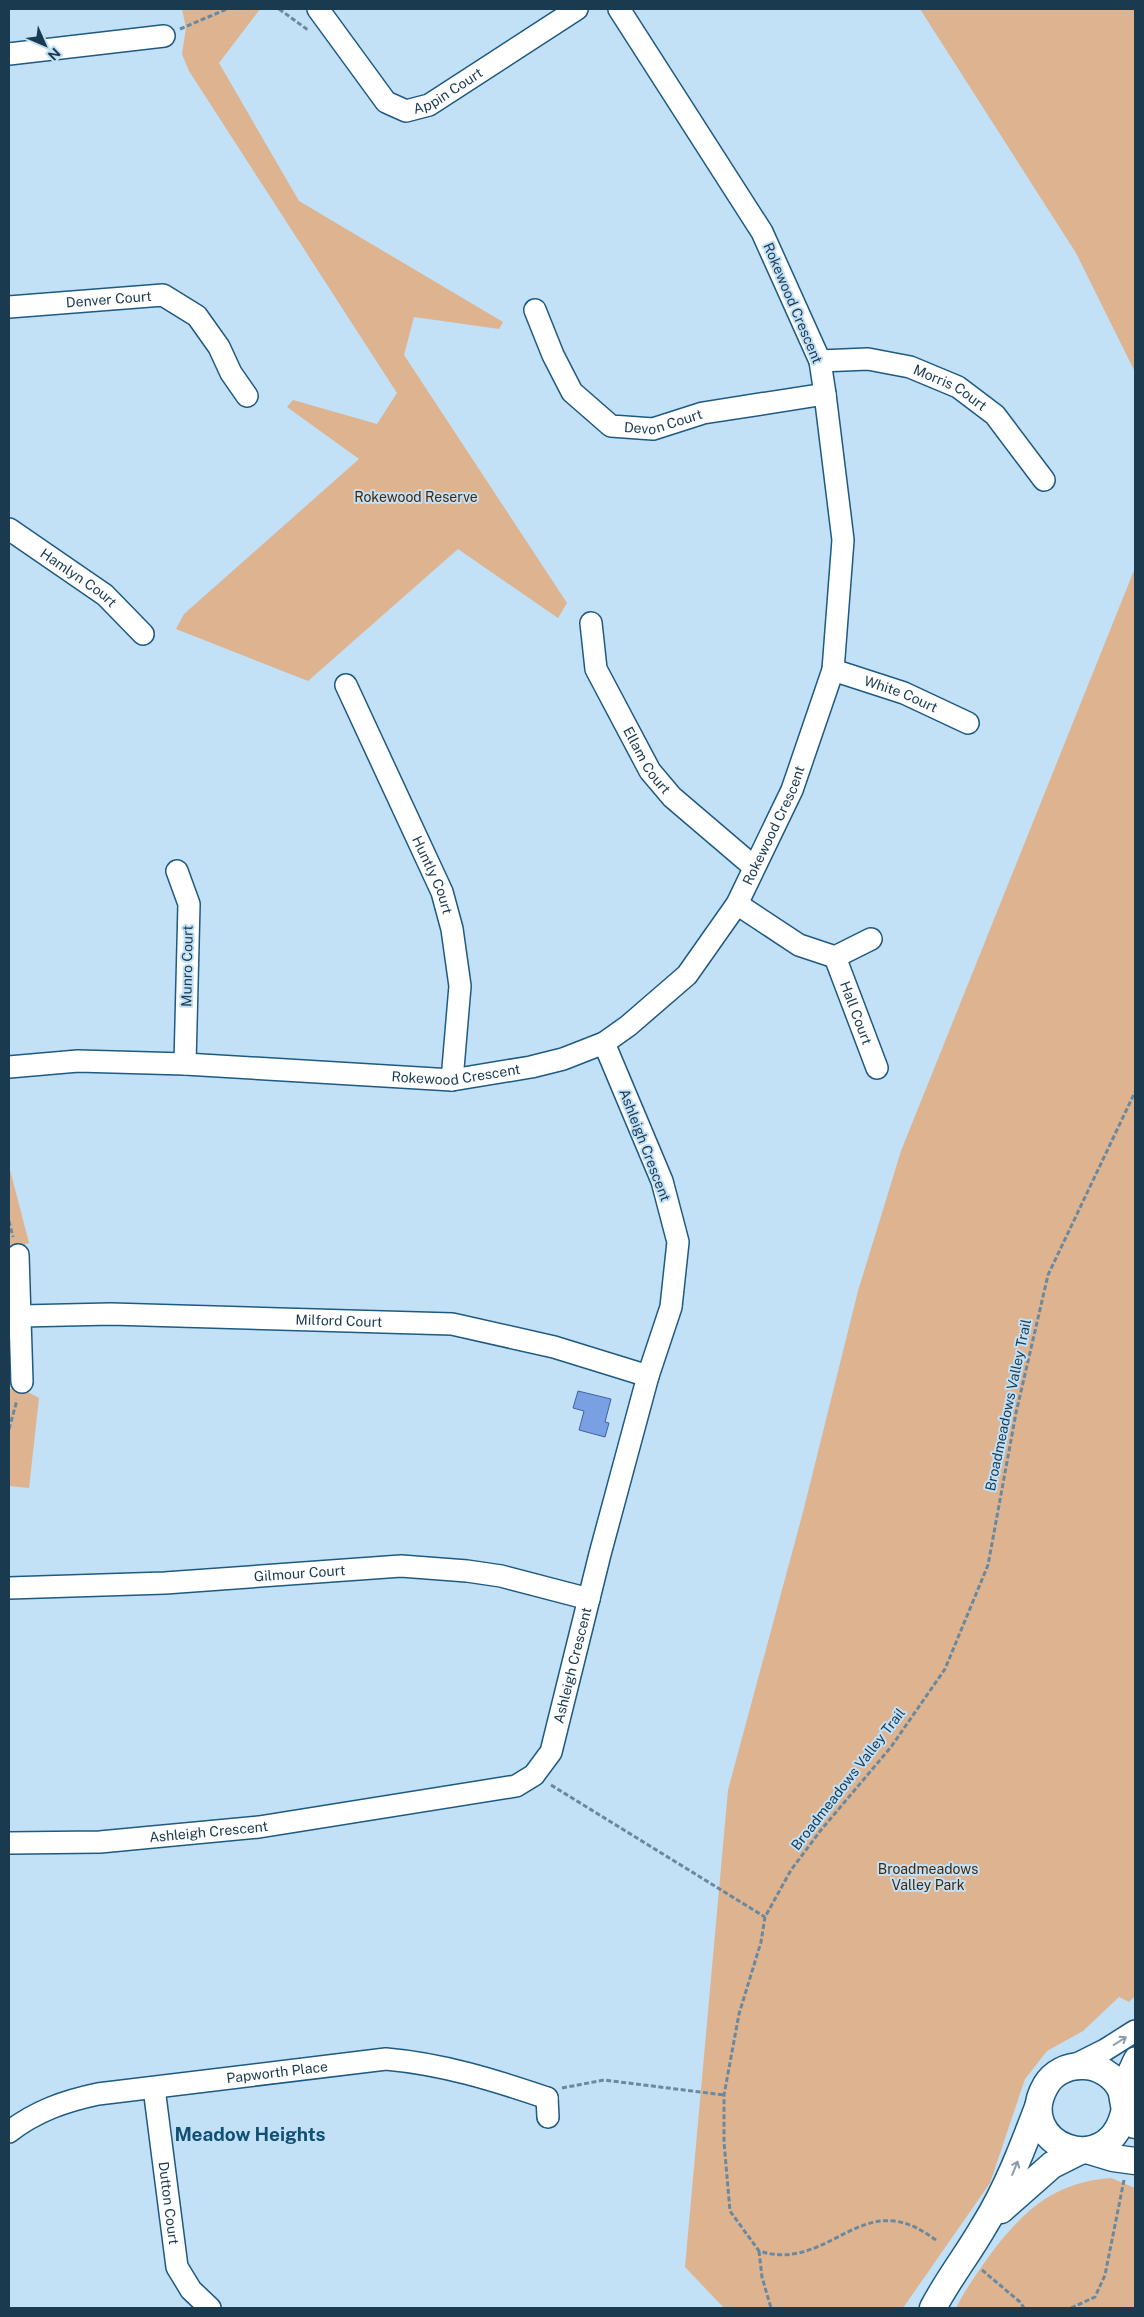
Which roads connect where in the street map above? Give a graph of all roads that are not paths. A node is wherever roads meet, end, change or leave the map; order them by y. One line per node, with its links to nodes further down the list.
1 (318, 9): 2 (street, Appin Court)
2 (576, 9)
3 (619, 9): 8 (street, Rokewood Crescent)
4 (164, 36): 5 (street)
5 (9, 54)
6 (9, 307): 10 (street, Denver Court)
7 (535, 310): 9 (street, Devon Court)
8 (820, 361): 9 (street, Rokewood Crescent); 11 (street, Morris Court)
9 (825, 394): 15 (street, Rokewood Crescent)
10 (247, 396)
11 (1044, 480)
12 (9, 529): 14 (street, Hamlyn Court)
13 (591, 623): 18 (street, Ellam Court)
14 (143, 634)
15 (833, 670): 17 (street, White Court); 18 (street, Rokewood Crescent)
16 (346, 685): 27 (street, Huntly Court)
17 (968, 723)
18 (754, 867): 20 (street, Rokewood Crescent)
19 (177, 871): 24 (street, Munro Court)
20 (737, 904): 22 (street); 23 (street, Rokewood Crescent)
21 (871, 939): 22 (street)
22 (835, 957): 26 (street, Hall Court)
23 (604, 1043): 27 (street, Rokewood Crescent); 30 (street, Ashleigh Crescent)
24 (185, 1064): 25 (street, Rokewood Crescent); 27 (street, Rokewood Crescent)
25 (9, 1067)
26 (877, 1068)
27 (452, 1080)
28 (18, 1255): 29 (street)
29 (21, 1316): 30 (street, Milford Court); 31 (street)
30 (648, 1376): 33 (street, Ashleigh Crescent)
31 (22, 1382)
32 (9, 1588): 33 (street, Gilmour Court)
33 (589, 1599): 34 (street, Ashleigh Crescent)
34 (9, 1842)
35 (1135, 2031): 37 (street, one-way to 35)
36 (1135, 2058): 41 (street)
37 (1072, 2066): 40 (street); 41 (street)
38 (154, 2088): 39 (street, Papworth Place); 42 (street, Papworth Place); 46 (street, Dutton Court)
39 (552, 2101)
40 (1038, 2107): 43 (street); 45 (street, one-way to 40)
41 (1128, 2112): 43 (street)
42 (9, 2132)
43 (1085, 2151): 44 (street); 45 (street)
44 (1132, 2168)
45 (984, 2226): 47 (street)
46 (210, 2308)
47 (933, 2308)

